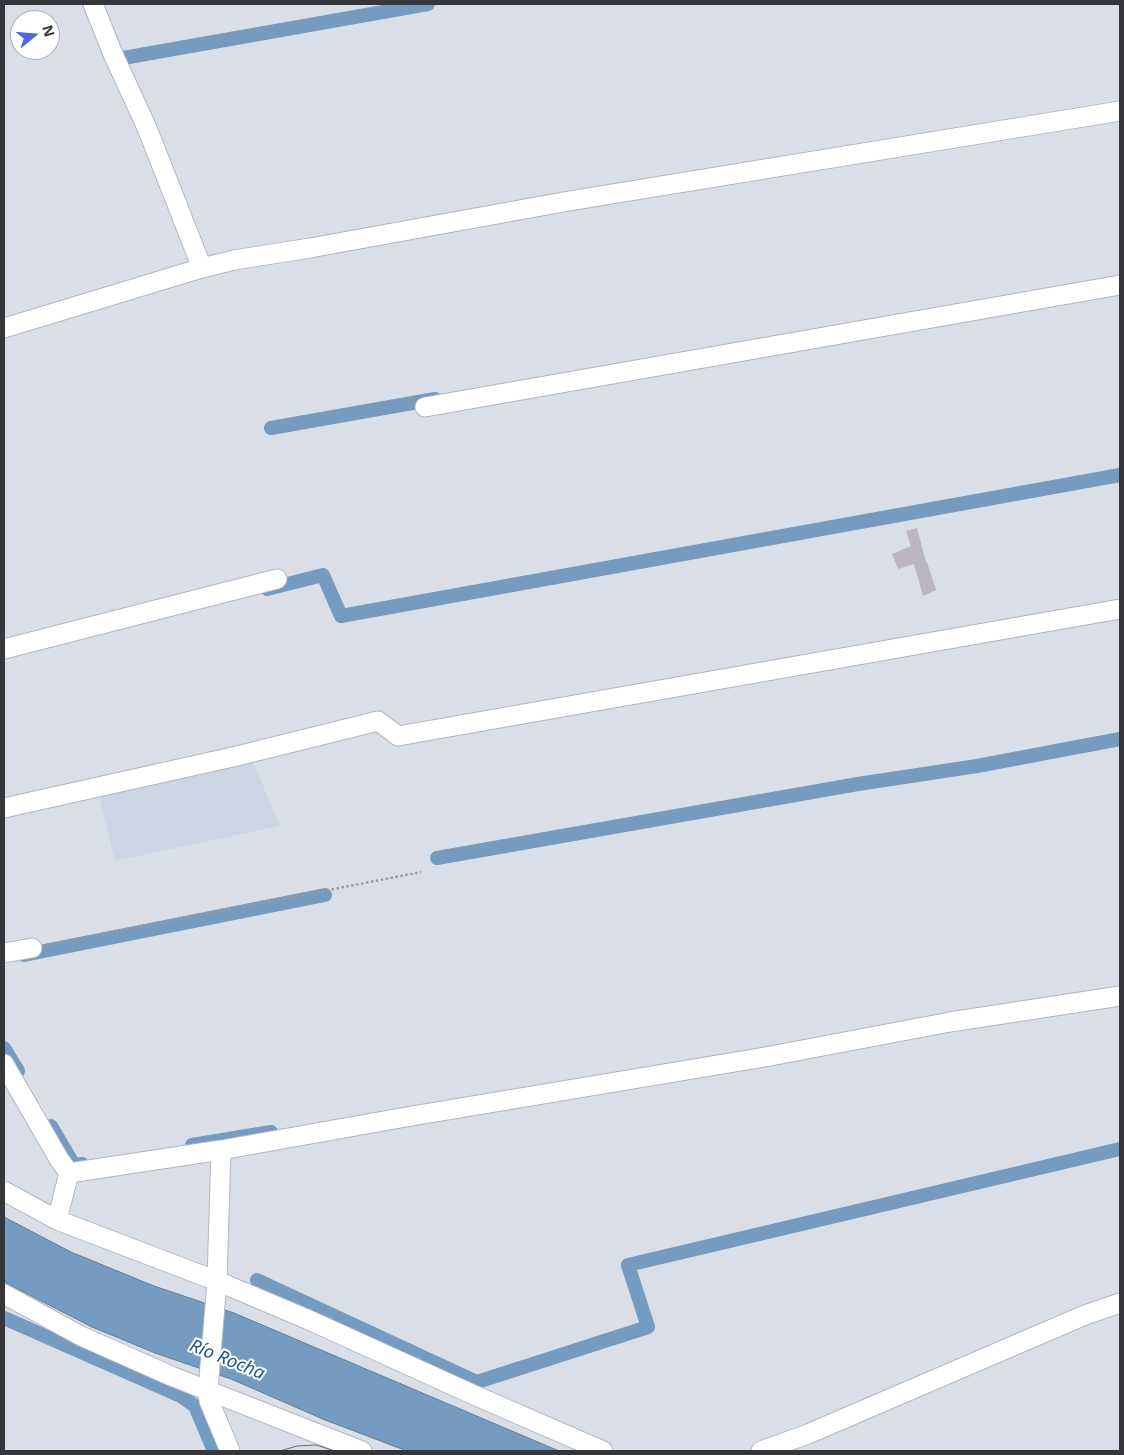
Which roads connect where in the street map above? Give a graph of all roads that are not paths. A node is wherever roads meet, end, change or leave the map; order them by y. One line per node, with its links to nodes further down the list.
1 (92, 4): 3 (street)
2 (1120, 111): 3 (street)
3 (202, 268): 5 (street)
4 (1120, 285): 6 (street)
5 (4, 328)
6 (425, 406)
7 (277, 579): 9 (street)
8 (1120, 609): 10 (street)
9 (4, 649)
10 (4, 808)
11 (32, 948): 12 (street)
12 (4, 953)
13 (1120, 996): 15 (street)
14 (4, 1064): 16 (street)
15 (221, 1150): 16 (street); 19 (street)
16 (70, 1173): 18 (street)
17 (4, 1191): 18 (street)
18 (57, 1220): 19 (street)
19 (217, 1285): 22 (street); 25 (street)
20 (4, 1294): 22 (street)
21 (1120, 1303): 26 (street)
22 (208, 1384): 23 (street); 24 (street)
23 (230, 1451)
24 (362, 1451)
25 (603, 1451)
26 (761, 1451)

